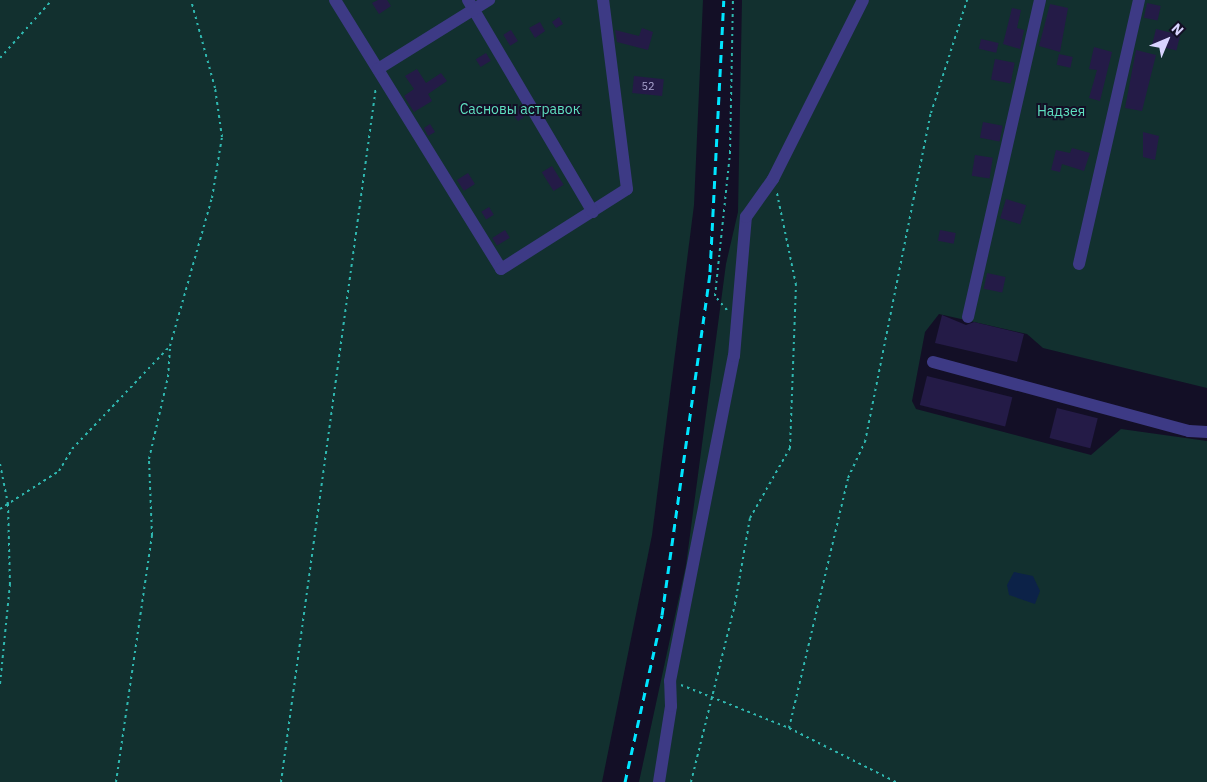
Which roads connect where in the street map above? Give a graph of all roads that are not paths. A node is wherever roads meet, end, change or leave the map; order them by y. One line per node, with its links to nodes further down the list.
1 (335, 0): 8 (street)
2 (489, 0): 7 (street)
3 (603, 0): 9 (street)
4 (863, 0): 14 (street)
5 (1040, 0): 11 (street)
6 (1139, 0): 10 (street)
7 (471, 5): 8 (street); 9 (street)
8 (378, 69): 9 (street)
9 (593, 212)
10 (1079, 264)
11 (968, 317)
12 (933, 362): 13 (street)
13 (1207, 432)
14 (659, 782)

